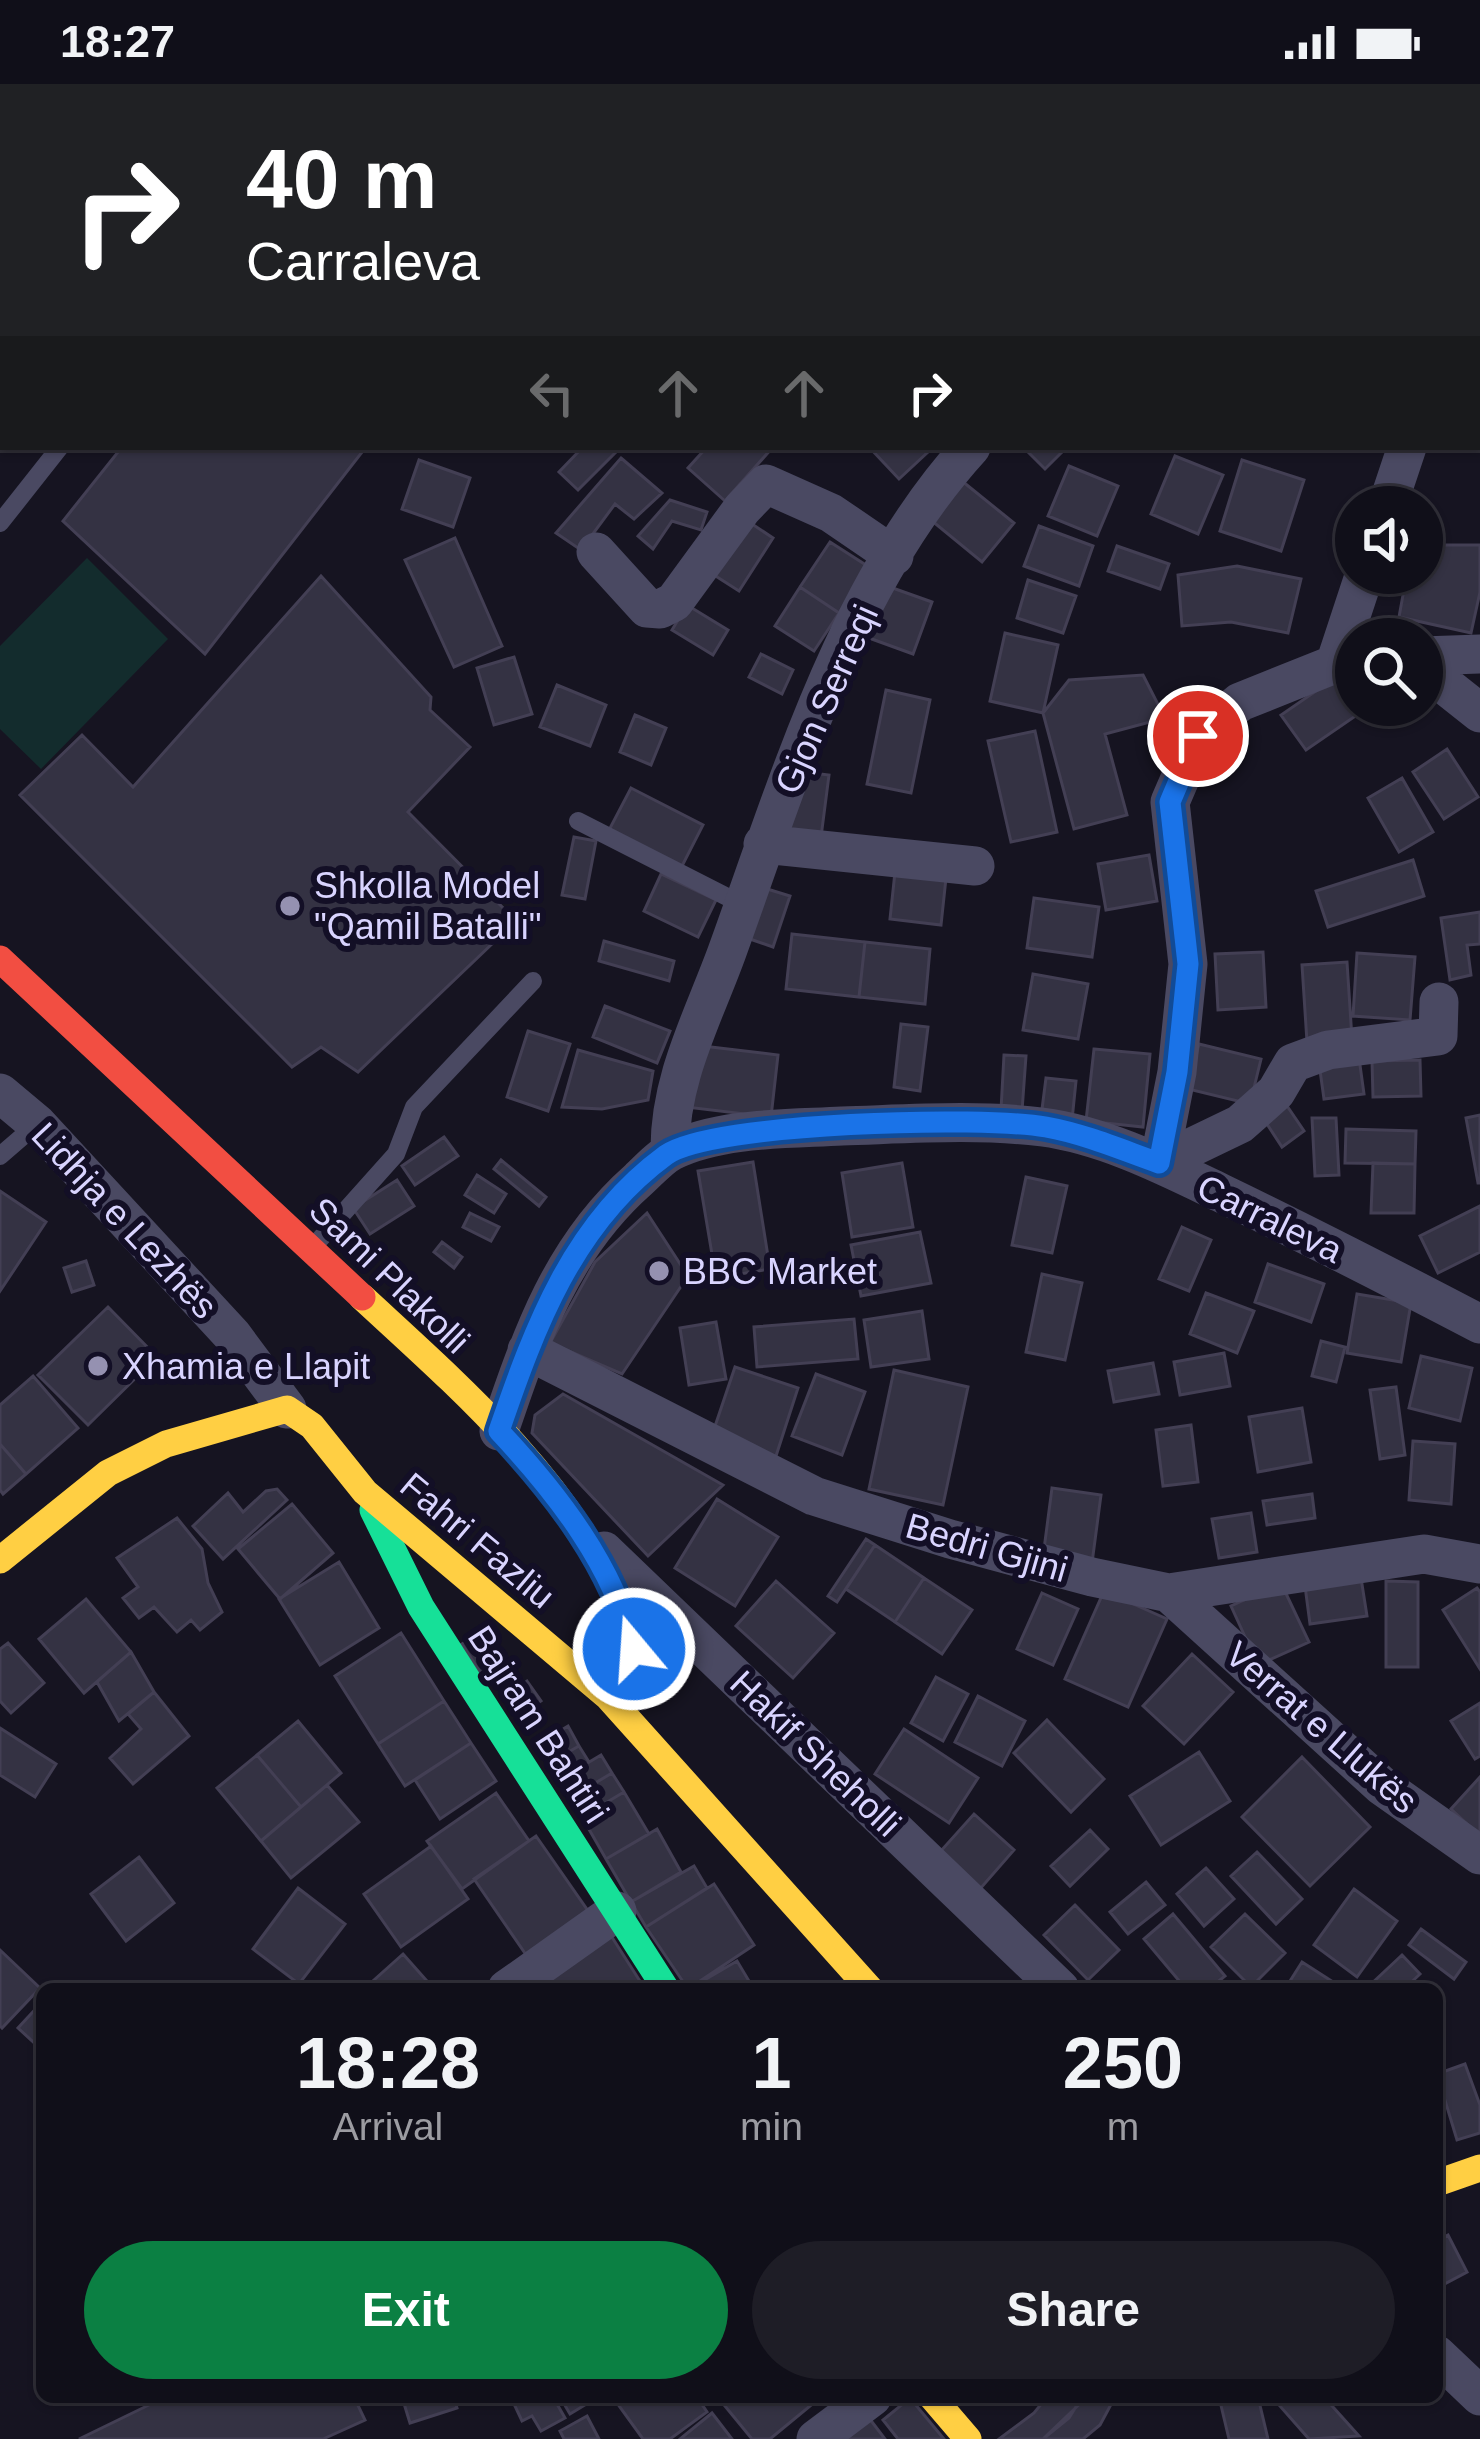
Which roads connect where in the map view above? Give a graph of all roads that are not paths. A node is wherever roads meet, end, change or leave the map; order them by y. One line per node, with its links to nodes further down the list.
1 (58, 450): 5 (lane)
2 (969, 450): 7 (street, Gjon Serreqi)
3 (1406, 450): 4 (street)
4 (1394, 486)
5 (0, 523)
6 (596, 552): 7 (street)
7 (894, 556): 14 (street, Gjon Serreqi)
8 (1480, 654): 9 (street)
9 (1443, 655)
10 (1335, 667): 24 (street)
11 (1443, 683): 12 (street)
12 (1480, 712)
13 (578, 821): 16 (lane)
14 (764, 844): 15 (street, Gjon Serreqi); 16 (street, Gjon Serreqi)
15 (975, 866)
16 (743, 905): 22 (street, Gjon Serreqi)
17 (0, 958): 25 (main road, Sami Plakolli)
18 (533, 982): 25 (lane)
19 (1439, 1003): 24 (street)
20 (0, 1093): 21 (street, Lidhja e Lezhës)
21 (37, 1124): 23 (lane); 28 (street, Lidhja e Lezhës)
22 (670, 1152): 24 (street, Carraleva); 27 (street, Carraleva)
23 (0, 1156)
24 (1159, 1163): 26 (street, Carraleva)
25 (311, 1250): 30 (main road, Sami Plakolli)
26 (1480, 1324)
27 (527, 1350): 30 (street, Carraleva); 36 (street, Bedri Gjini)
28 (287, 1409): 29 (main road); 32 (main road, Fahri Fazliu)
29 (220, 1431): 31 (main road); 34 (main road)
30 (499, 1431): 33 (main road, Sami Plakolli)
31 (195, 1459)
32 (365, 1492): 37 (main road, Fahri Fazliu); 39 (main road, Bajram Bahtiri)
33 (570, 1518): 37 (main road, Sami Plakolli); 43 (street, Hakif Sheholli)
34 (0, 1560)
35 (1480, 1564): 36 (street, Bedri Gjini)
36 (1169, 1593): 38 (street, Verrat e Llukës)
37 (608, 1697): 42 (main road, Fahri Fazliu)
38 (1480, 1856)
39 (617, 1911): 40 (street); 41 (main road, Bajram Bahtiri)
40 (515, 1983)
41 (662, 1983)
42 (865, 1983)
43 (1054, 1983)
44 (1480, 2168): 45 (main road)
45 (1443, 2181)
46 (1443, 2361): 47 (street)
47 (1480, 2396)
48 (864, 2403): 50 (street)
49 (937, 2403): 51 (main road)
50 (816, 2439)
51 (968, 2439)

